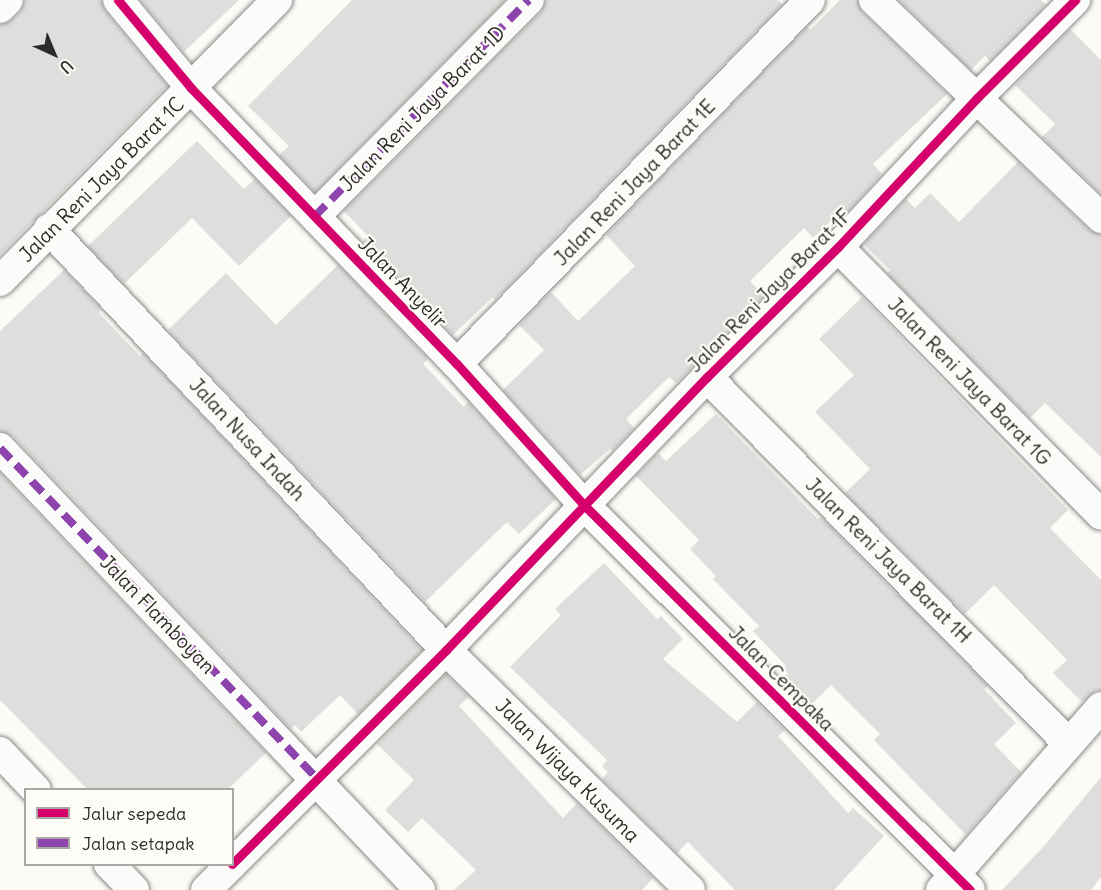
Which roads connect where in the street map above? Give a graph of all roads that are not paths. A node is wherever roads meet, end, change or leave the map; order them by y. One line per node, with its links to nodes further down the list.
1 (8, 0): 8 (street)
2 (118, 0): 9 (street, Jalan Anyelir)
3 (277, 0): 9 (street, Jalan Reni Jaya Barat 1C)
4 (529, 0): 11 (street, Jalan Reni Jaya Barat 1D)
5 (810, 0): 16 (street, Jalan Reni Jaya Barat 1E)
6 (874, 0): 10 (street)
7 (1075, 0): 10 (street, Jalan Reni Jaya Barat 1F)
8 (0, 8)
9 (191, 88): 11 (street, Jalan Anyelir); 13 (street, Jalan Reni Jaya Barat 1C)
10 (977, 98): 12 (street); 14 (street, Jalan Reni Jaya Barat 1F)
11 (315, 216): 16 (street, Jalan Anyelir)
12 (1101, 218)
13 (49, 229): 15 (street, Jalan Reni Jaya Barat 1C); 21 (street, Jalan Nusa Indah)
14 (838, 247): 17 (street, Jalan Reni Jaya Barat 1F); 20 (street, Jalan Reni Jaya Barat 1G)
15 (0, 281)
16 (457, 364): 19 (street, Jalan Anyelir)
17 (707, 377): 19 (street, Jalan Reni Jaya Barat 1F); 23 (street, Jalan Reni Jaya Barat 1H)
18 (0, 448): 25 (street, Jalan Flamboyan)
19 (584, 505): 21 (street, Jalan Reni Jaya Barat 1F); 30 (street, Jalan Cempaka)
20 (1101, 515)
21 (446, 650): 25 (street, Jalan Reni Jaya Barat 1F); 34 (street, Jalan Wijaya Kusuma)
22 (1101, 707): 23 (street)
23 (1070, 744): 30 (street)
24 (0, 752): 26 (street)
25 (317, 779): 27 (street, Jalan Reni Jaya Barat 1F); 33 (street, Jalan Flamboyan)
26 (35, 788)
27 (234, 862)
28 (111, 866): 31 (street)
29 (230, 866): 32 (street, Jalan Reni Jaya Barat 1F)
30 (955, 885)
31 (134, 890)
32 (206, 890)
33 (420, 890)
34 (690, 890)

